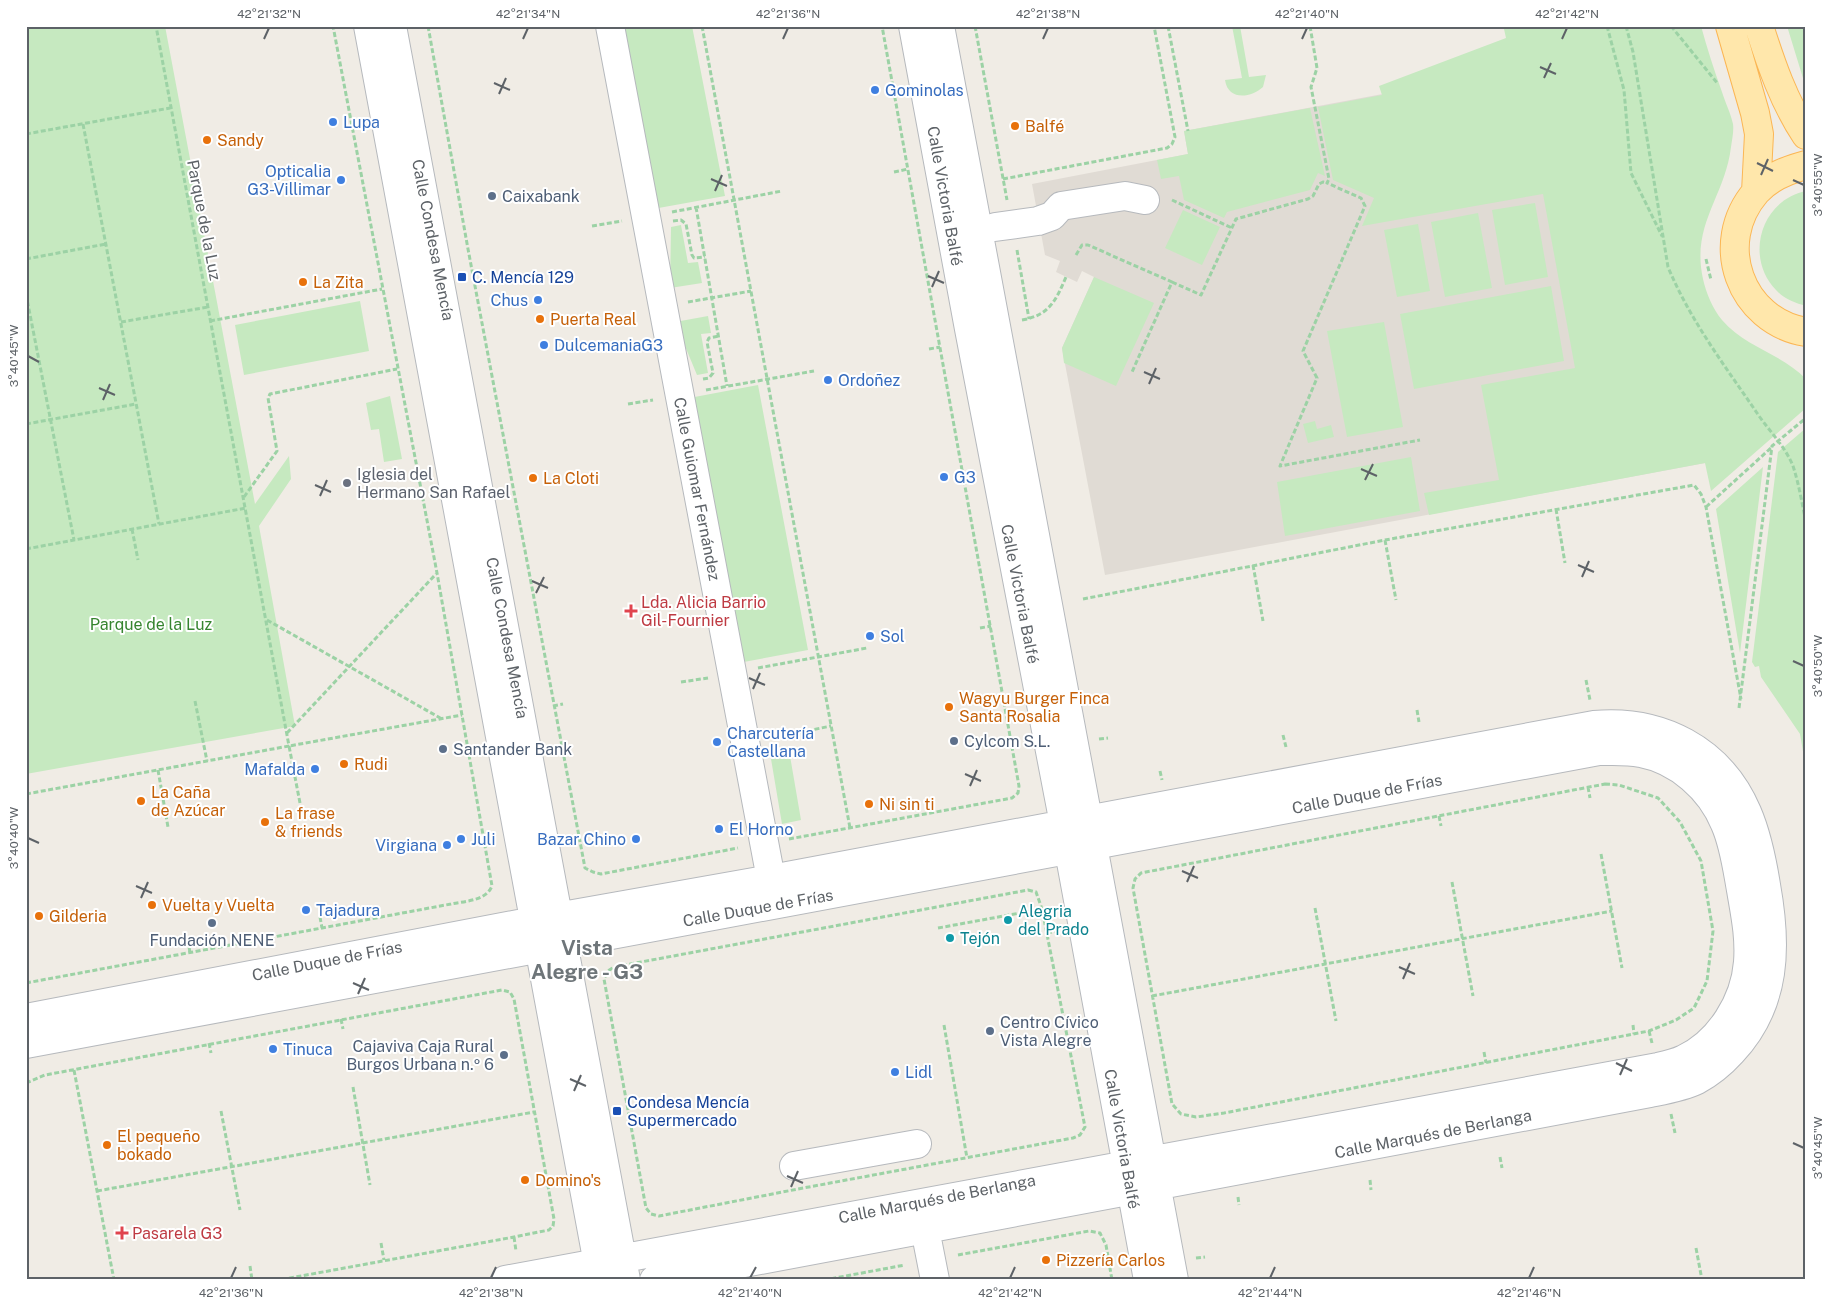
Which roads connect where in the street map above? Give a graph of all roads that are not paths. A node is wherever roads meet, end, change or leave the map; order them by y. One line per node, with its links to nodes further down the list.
1 (368, 26): 17 (street, Calle Condesa Mencía)
2 (392, 26): 17 (street, Calle Condesa Mencía)
3 (610, 26): 16 (street, Calle Guiomar Fernández)
4 (913, 26): 15 (street, Calle Victoria Balfé)
5 (940, 26): 15 (street, Calle Victoria Balfé)
6 (1730, 26): 10 (main road)
7 (1759, 26): 8 (main road)
8 (1806, 135)
9 (1806, 165): 10 (main road)
10 (1756, 192): 13 (main road)
11 (1158, 200): 12 (street)
12 (1015, 224)
13 (1803, 334)
14 (1714, 783): 15 (street, Calle Duque de Frías); 15 (street, Calle Duque de Frías); 19 (street)
15 (1079, 834): 16 (street, Calle Duque de Frías); 18 (street, Calle Duque de Frías); 23 (street, Calle Victoria Balfé)
16 (771, 879): 17 (street, Calle Duque de Frías)
17 (549, 910): 18 (street, Calle Condesa Mencía); 20 (street, Calle Duque de Frías)
18 (549, 955): 20 (street, Calle Duque de Frías); 25 (street, Calle Condesa Mencía); 25 (street, Calle Condesa Mencía)
19 (1739, 1024): 23 (street, Calle Marqués de Berlanga); 23 (street, Calle Marqués de Berlanga)
20 (30, 1030)
21 (917, 1144): 22 (street)
22 (794, 1166)
23 (1142, 1176): 24 (street, Calle Marqués de Berlanga); 25 (street, Calle Marqués de Berlanga); 29 (street, Calle Victoria Balfé); 30 (street, Calle Victoria Balfé)
24 (925, 1229): 26 (street); 28 (street, Calle Marqués de Berlanga)
25 (613, 1263): 27 (street)
26 (934, 1270)
27 (505, 1280)
28 (654, 1280)
29 (1148, 1280)
30 (1174, 1280)

